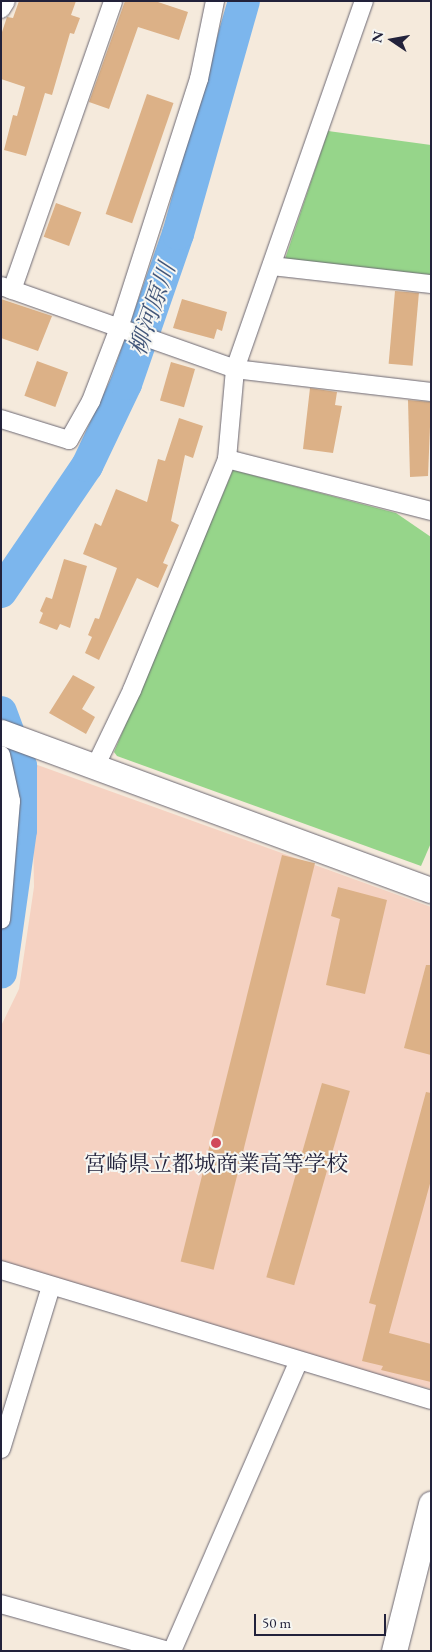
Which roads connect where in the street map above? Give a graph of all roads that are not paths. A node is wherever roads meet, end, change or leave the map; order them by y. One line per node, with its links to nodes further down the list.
1 (6, 1): 5 (street)
2 (113, 1): 8 (street)
3 (215, 1): 9 (street)
4 (364, 1): 6 (street)
5 (1, 9)
6 (272, 266): 7 (street); 10 (street)
7 (431, 284)
8 (6, 288): 9 (street)
9 (123, 329): 10 (street); 12 (street)
10 (235, 369): 11 (street); 13 (street)
11 (431, 392)
12 (1, 419)
13 (228, 459): 14 (street); 17 (street)
14 (431, 511)
15 (1, 732): 17 (street)
16 (1, 755): 19 (street)
17 (95, 767): 18 (street)
18 (431, 890)
19 (1, 920)
20 (1, 1270): 21 (street)
21 (51, 1286): 22 (street); 24 (street)
22 (298, 1363): 23 (street); 27 (street)
23 (431, 1400)
24 (1, 1449)
25 (431, 1504): 28 (street)
26 (1, 1604): 27 (street)
27 (170, 1651)
28 (394, 1651)

